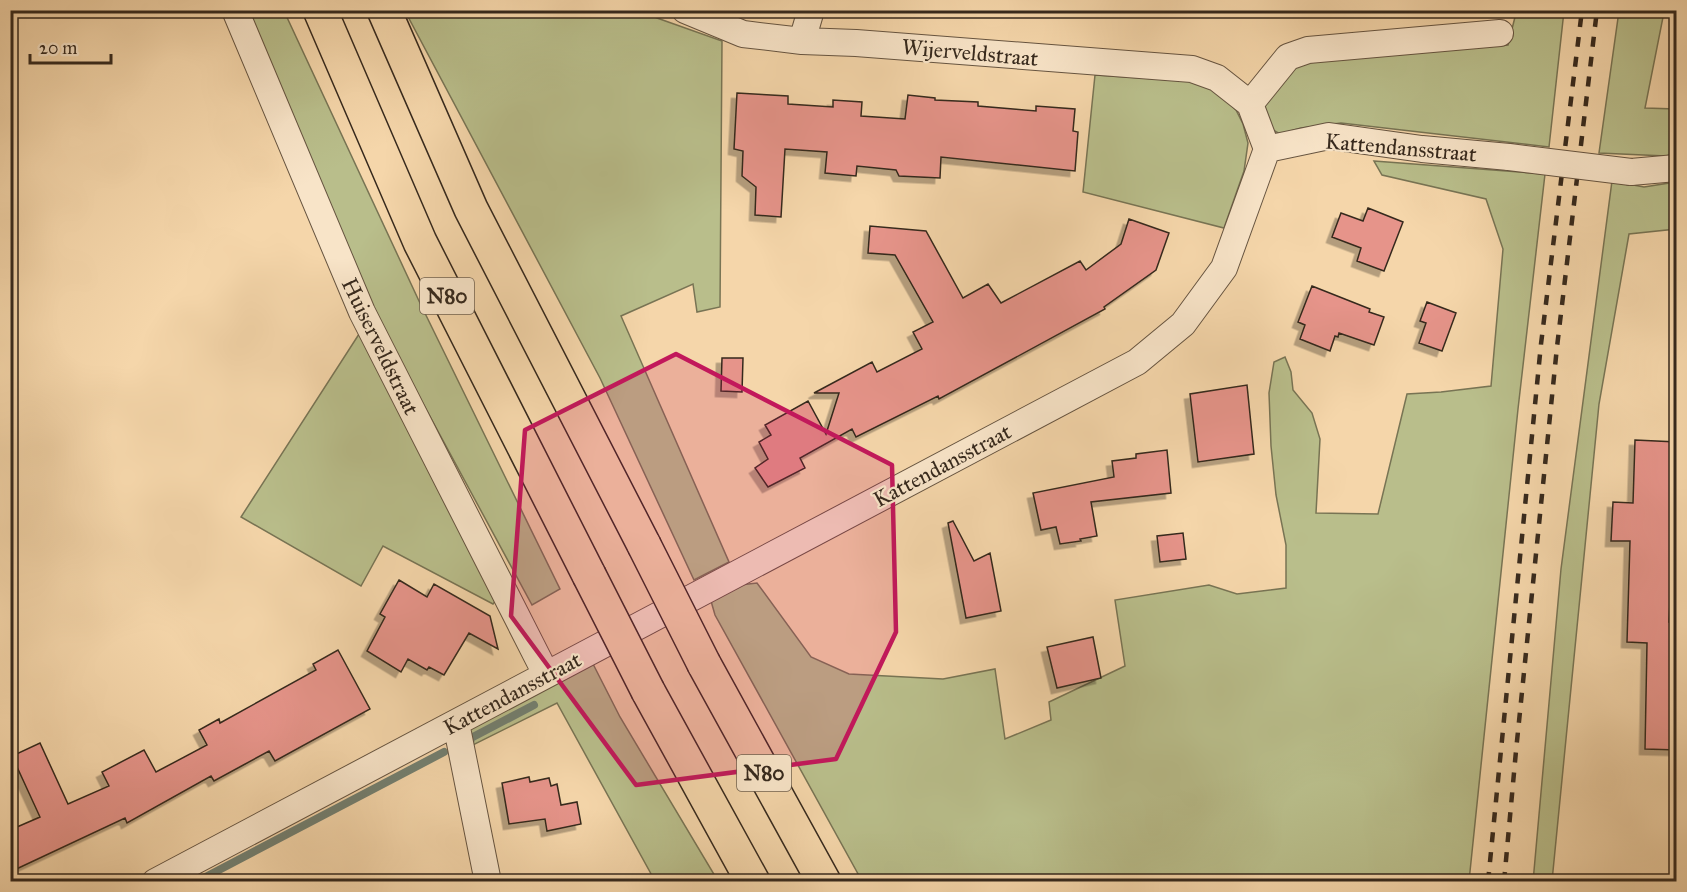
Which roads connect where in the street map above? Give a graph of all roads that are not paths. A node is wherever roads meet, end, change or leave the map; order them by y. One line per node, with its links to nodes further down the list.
1 (235, 10): 11 (street, Huiserveldstraat)
2 (321, 10): 15 (highway, N80, bridge)
3 (384, 10): 16 (highway, N80, bridge)
4 (685, 10): 7 (street, Wijerveldstraat)
5 (811, 10): 7 (street)
6 (1500, 33): 8 (street)
7 (802, 41): 8 (street, Wijerveldstraat)
8 (1250, 104): 9 (street)
9 (1267, 149): 10 (street, Kattendansstraat, bridge); 11 (street, Kattendansstraat)
10 (1677, 168)
11 (546, 674): 12 (street, Kattendansstraat)
12 (456, 723): 13 (street, Kattendansstraat); 14 (street)
13 (155, 882)
14 (488, 882)
15 (753, 882)
16 (824, 882)

